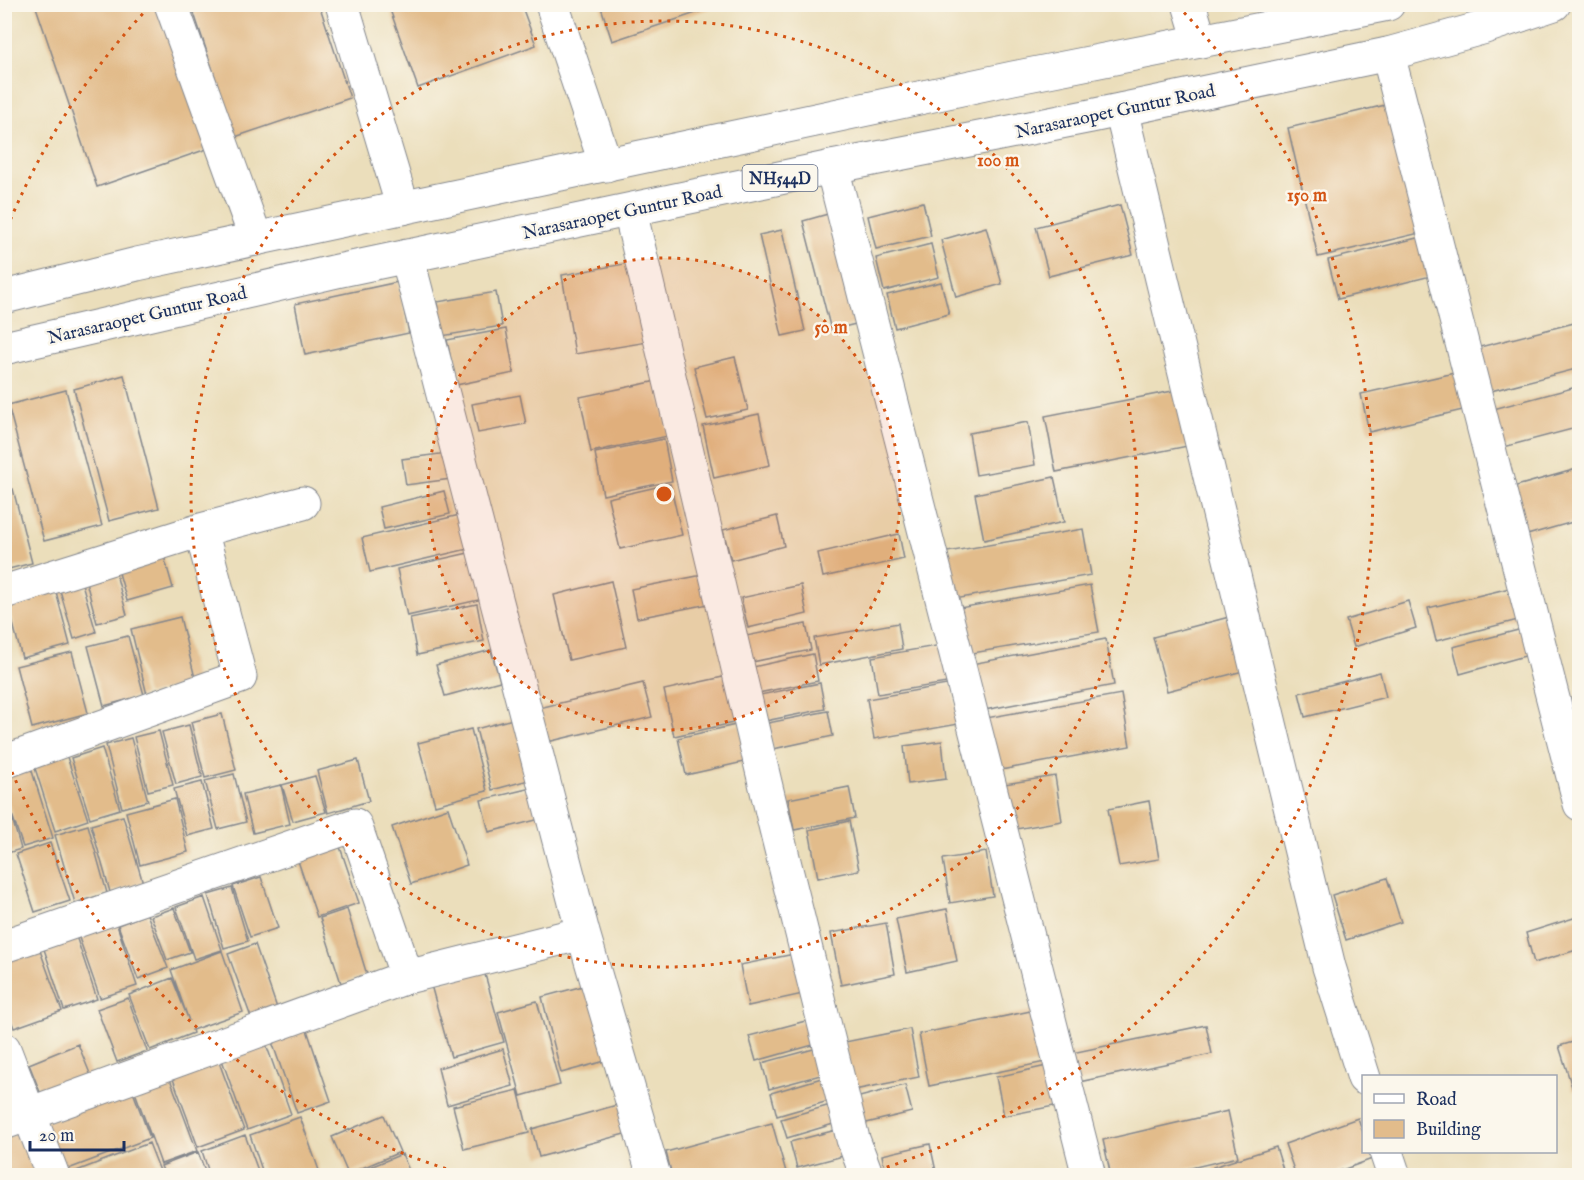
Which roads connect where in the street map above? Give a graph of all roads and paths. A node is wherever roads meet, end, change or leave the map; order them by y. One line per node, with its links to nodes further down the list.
1 (171, 4): 14 (main road)
2 (342, 4): 12 (main road)
3 (552, 4): 10 (main road)
4 (1189, 4): 7 (main road)
5 (1554, 4): 8 (main road, Narasaraopet Guntur Road / NH544D)
6 (1371, 6): 7 (main road)
7 (1200, 41): 10 (main road)
8 (1388, 54): 9 (main road, Narasaraopet Guntur Road / NH544D); 22 (main road)
9 (1121, 110): 11 (main road, Narasaraopet Guntur Road / NH544D); 27 (main road)
10 (606, 165): 12 (main road)
11 (832, 167): 13 (main road, Narasaraopet Guntur Road / NH544D); 33 (main road)
12 (403, 208): 14 (main road)
13 (630, 211): 15 (main road, Narasaraopet Guntur Road / NH544D); 32 (main road)
14 (256, 239): 16 (main road)
15 (407, 256): 17 (main road, Narasaraopet Guntur Road / NH544D); 23 (main road)
16 (4, 297)
17 (4, 348)
18 (303, 503): 19 (main road)
19 (201, 530): 20 (main road); 21 (main road)
20 (4, 592)
21 (4, 762)
22 (1580, 804)
23 (583, 933): 25 (main road); 31 (main road)
24 (4, 946): 25 (main road)
25 (406, 977): 28 (main road)
26 (4, 1049): 28 (main road)
27 (1363, 1075)
28 (17, 1118): 30 (main road)
29 (1386, 1153): 34 (main road)
30 (52, 1176)
31 (654, 1176)
32 (867, 1176)
33 (1089, 1176)
34 (1394, 1176)

